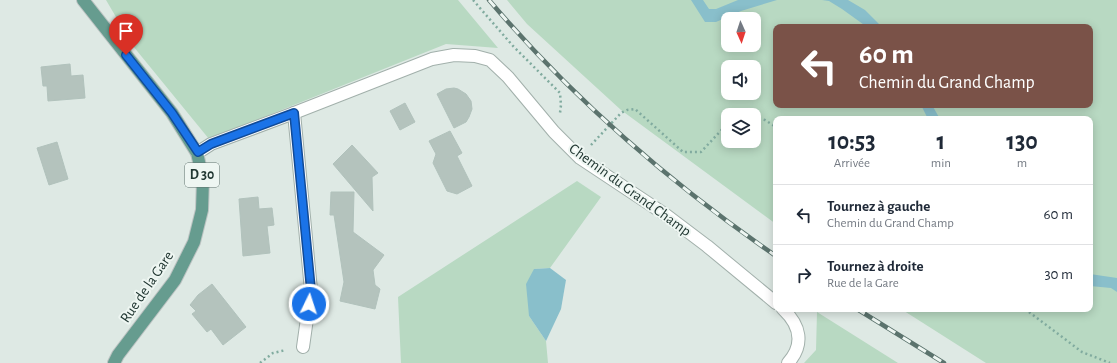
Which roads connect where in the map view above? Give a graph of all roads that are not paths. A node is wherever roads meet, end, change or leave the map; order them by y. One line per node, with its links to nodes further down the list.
1 (82, 0): 3 (main road, Rue de la Gare / D 30)
2 (294, 113): 3 (street, Chemin du Grand Champ); 4 (street, Chemin du Grand Champ); 6 (street)
3 (198, 152): 7 (main road, Rue de la Gare / D 30)
4 (773, 301)
5 (786, 312): 8 (street)
6 (303, 347)
7 (114, 363)
8 (788, 363)

